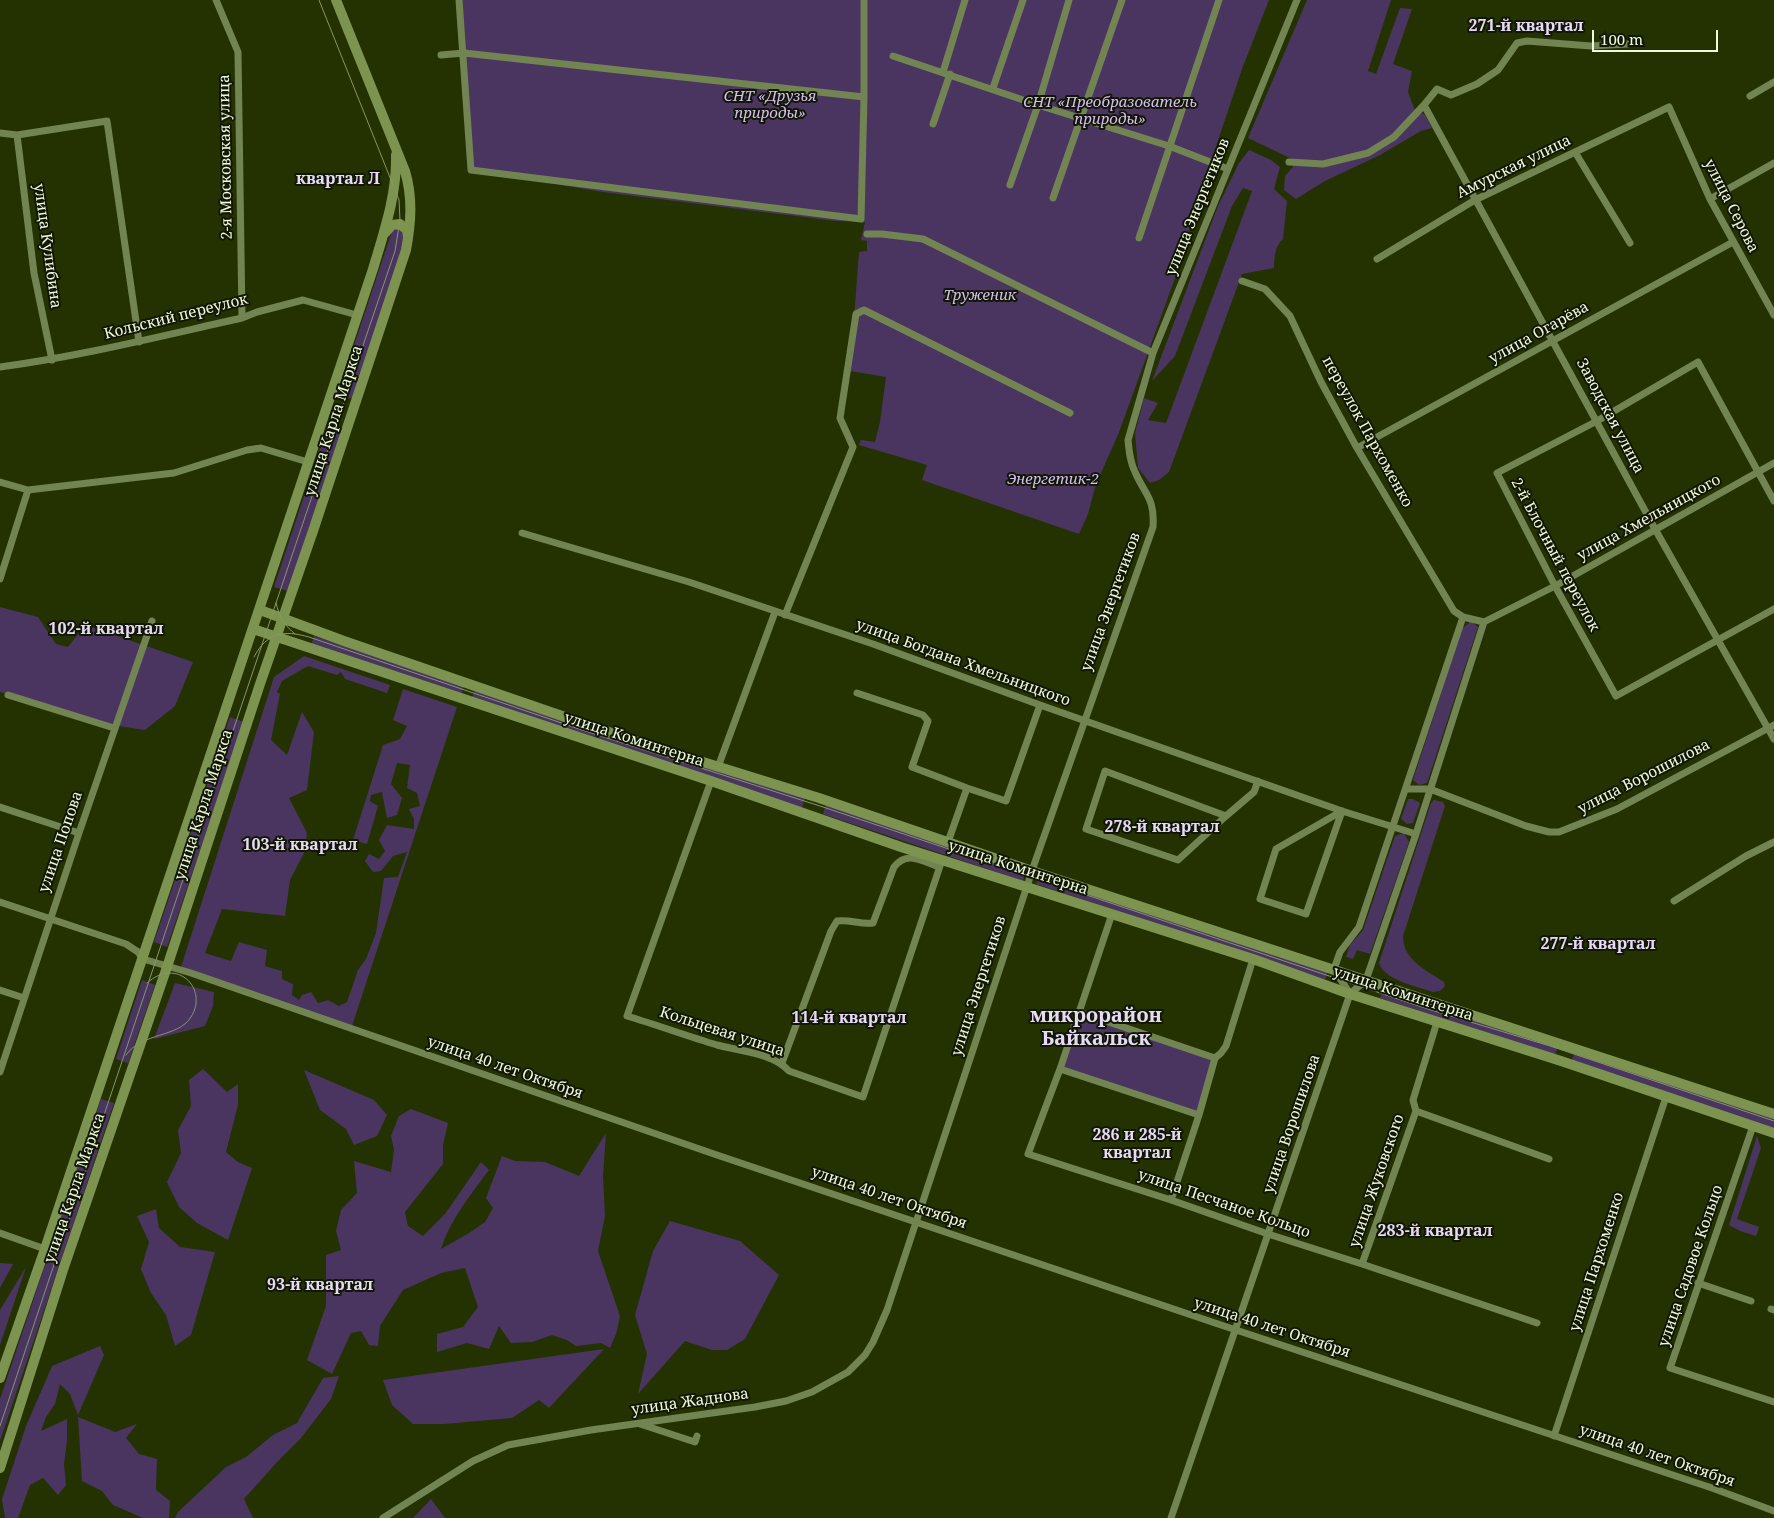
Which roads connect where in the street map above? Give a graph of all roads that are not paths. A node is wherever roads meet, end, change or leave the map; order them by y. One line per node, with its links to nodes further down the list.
1 (216, 0): 47 (street, 2-я Московская улица)
2 (336, 0): 28 (street, улица Карла Маркса)
3 (459, 0): 12 (street)
4 (864, 0): 19 (street)
5 (966, 0): 15 (street)
6 (1023, 0): 17 (street)
7 (1069, 0): 20 (street)
8 (1122, 0): 23 (street)
9 (1219, 0): 27 (street)
10 (1297, 0): 32 (street, улица Энергетиков)
11 (1627, 44): 21 (street)
12 (464, 53): 13 (street); 19 (street); 19 (street)
13 (441, 55)
14 (893, 56): 15 (street)
15 (947, 73): 17 (street); 24 (street)
16 (1774, 82): 18 (street)
17 (993, 88): 20 (street)
18 (1750, 96)
19 (864, 98)
20 (1038, 105): 23 (street); 33 (street)
21 (1424, 105): 30 (street); 36 (street, Заводская улица)
22 (1669, 107): 29 (street, Амурская улица); 35 (street, улица Серова)
23 (1081, 118): 27 (street); 34 (street)
24 (933, 124)
25 (0, 133): 26 (street)
26 (17, 135): 49 (street); 51 (street, улица Кулибина)
27 (1168, 146): 32 (street); 39 (street)
28 (396, 149): 38 (street, улица Карла Маркса); 41 (street, улица Карла Маркса)
29 (1574, 152): 36 (street, Амурская улица); 42 (street)
30 (1289, 162)
31 (1774, 163): 35 (street)
32 (1228, 169): 50 (street, улица Энергетиков)
33 (1010, 185)
34 (1053, 198)
35 (1710, 199): 40 (street, улица Серова)
36 (1475, 200): 43 (street, Амурская улица); 48 (street, Заводская улица)
37 (867, 234): 50 (street)
38 (408, 238): 41 (street); 71 (street, улица Карла Маркса)
39 (1138, 238)
40 (1733, 242): 46 (street, улица Серова); 48 (street, улица Огарёва)
41 (380, 243): 45 (street, улица Карла Маркса)
42 (1630, 243)
43 (1377, 260)
44 (1242, 281): 55 (street, переулок Пархоменко)
45 (357, 315): 47 (street, Кольский переулок); 56 (street, улица Карла Маркса)
46 (1774, 315)
47 (242, 318): 49 (street, Кольский переулок)
48 (1553, 340): 54 (street, Заводская улица); 55 (street, улица Огарёва)
49 (139, 342): 51 (street, Кольский переулок)
50 (1153, 353): 80 (street, улица Энергетиков)
51 (52, 360): 52 (street, Кольский переулок)
52 (0, 367)
53 (1070, 413): 69 (street)
54 (1597, 421): 58 (street, 2-й Блочный переулок); 62 (street, Заводская улица); 65 (street, 2-й Блочный переулок)
55 (1358, 448): 70 (street, переулок Пархоменко)
56 (308, 462): 60 (street); 67 (street, улица Карла Маркса)
57 (1774, 463): 58 (street, улица Хмельницкого)
58 (1758, 472): 61 (street); 62 (street, улица Хмельницкого)
59 (0, 482): 60 (street)
60 (28, 490): 64 (street)
61 (1774, 501)
62 (1655, 529): 65 (street, улица Хмельницкого); 76 (street, Заводская улица)
63 (522, 533): 68 (street, улица Богдана Хмельницкого)
64 (0, 579)
65 (1555, 586): 73 (street, улица Хмельницкого); 76 (street, 2-й Блочный переулок)
66 (1774, 608): 76 (street)
67 (260, 610): 71 (street, улица Коминтерна); 74 (street, улица Карла Маркса)
68 (775, 612): 69 (street, улица Богдана Хмельницкого); 84 (street)
69 (785, 615): 79 (street, улица Богдана Хмельницкого)
70 (1462, 617): 73 (street); 88 (street)
71 (283, 618): 75 (street, улица Карла Маркса); 84 (street, улица Коминтерна)
72 (152, 621): 82 (street, улица Попова)
73 (1484, 622): 89 (street)
74 (253, 629): 75 (street, улица Коминтерна); 105 (street, улица Карла Маркса)
75 (276, 638): 85 (street, улица Коминтерна); 107 (street, улица Карла Маркса)
76 (1717, 640): 81 (street, Заводская улица)
77 (857, 693): 87 (street)
78 (8, 695): 82 (street)
79 (1040, 705): 80 (street, улица Богдана Хмельницкого); 87 (street)
80 (1084, 720): 86 (street, улица Богдана Хмельницкого); 99 (street, улица Энергетиков)
81 (1771, 726): 83 (street, Заводская улица); 89 (street, улица Ворошилова)
82 (114, 728): 94 (street, улица Попова)
83 (1774, 739)
84 (718, 767): 96 (street, улица Коминтерна)
85 (711, 781): 98 (street, улица Коминтерна); 119 (street, Кольцевая улица)
86 (1258, 781): 91 (street, улица Богдана Хмельницкого); 92 (street)
87 (967, 788): 96 (street)
88 (1406, 789): 89 (street); 93 (street)
89 (1430, 789): 95 (street)
90 (0, 807): 94 (street)
91 (1342, 811): 91 (street); 93 (street, улица Богдана Хмельницкого)
92 (1226, 816): 92 (street)
93 (1392, 826): 95 (street, улица Богдана Хмельницкого); 108 (street)
94 (79, 833): 104 (street, улица Попова)
95 (1416, 834): 109 (street)
96 (948, 842): 99 (street, улица Коминтерна)
97 (1774, 842): 101 (street)
98 (941, 863): 100 (street, улица Коминтерна); 119 (street); 119 (street, Кольцевая улица)
99 (1032, 871): 100 (street, улица Энергетиков); 108 (street, улица Коминтерна)
100 (1027, 887): 103 (street, улица Коминтерна); 130 (street, улица Энергетиков)
101 (1674, 901)
102 (0, 902): 104 (street, улица 40 лет Октября)
103 (1112, 914): 106 (street, улица Коминтерна); 113 (street, улица Песчаное Кольцо)
104 (50, 919): 105 (street, улица 40 лет Октября); 112 (street, улица Попова)
105 (143, 959): 107 (street, улица 40 лет Октября); 133 (street, улица Карла Маркса)
106 (1253, 959): 111 (street, улица Коминтерна); 117 (street)
107 (167, 967): 130 (street, улица 40 лет Октября); 144 (street, улица Карла Маркса)
108 (1334, 969): 109 (street, улица Коминтерна); 111 (street)
109 (1366, 980): 111 (street); 115 (street, улица Коминтерна)
110 (0, 990): 112 (street)
111 (1350, 994): 114 (street, улица Коминтерна); 132 (street, улица Ворошилова)
112 (24, 998): 116 (street, улица Попова)
113 (1079, 1012): 117 (street); 120 (street, улица Песчаное Кольцо)
114 (1437, 1022): 118 (street, улица Коминтерна); 123 (street, улица Жуковского)
115 (1567, 1045): 118 (street); 124 (street, улица Коминтерна)
116 (2, 1058): 121 (street, улица Попова)
117 (1214, 1058): 125 (street)
118 (1561, 1061): 122 (street, улица Коминтерна)
119 (782, 1063)
120 (1060, 1069): 125 (street); 129 (street, улица Песчаное Кольцо)
121 (0, 1072)
122 (1666, 1097): 126 (street, улица Коминтерна); 143 (street, улица Пархоменко)
123 (1416, 1111): 128 (street); 134 (street, улица Жуковского)
124 (1774, 1114)
125 (1199, 1115): 129 (street)
126 (1753, 1126): 127 (street, улица Коминтерна); 135 (street, улица Садовое Кольцо)
127 (1774, 1133)
128 (1549, 1160)
129 (1172, 1200): 132 (street, улица Песчаное Кольцо)
130 (915, 1222): 138 (street, улица 40 лет Октября); 141 (street, улица Жаднова)
131 (0, 1233): 133 (street)
132 (1268, 1234): 134 (street, улица Песчаное Кольцо); 138 (street, улица Ворошилова)
133 (45, 1249): 139 (street, улица Карла Маркса)
134 (1362, 1264): 137 (street, улица Песчаное Кольцо)
135 (1698, 1284): 136 (street); 140 (street, улица Садовое Кольцо)
136 (1751, 1302)
137 (1537, 1323)
138 (1235, 1330): 143 (street, улица 40 лет Октября); 147 (street, улица Ворошилова)
139 (0, 1378)
140 (1774, 1402)
141 (638, 1424): 142 (street); 146 (street, улица Жаднова)
142 (697, 1436)
143 (1554, 1436): 145 (street, улица 40 лет Октября)
144 (0, 1468)
145 (1774, 1511)
146 (383, 1518)
147 (1171, 1518)

